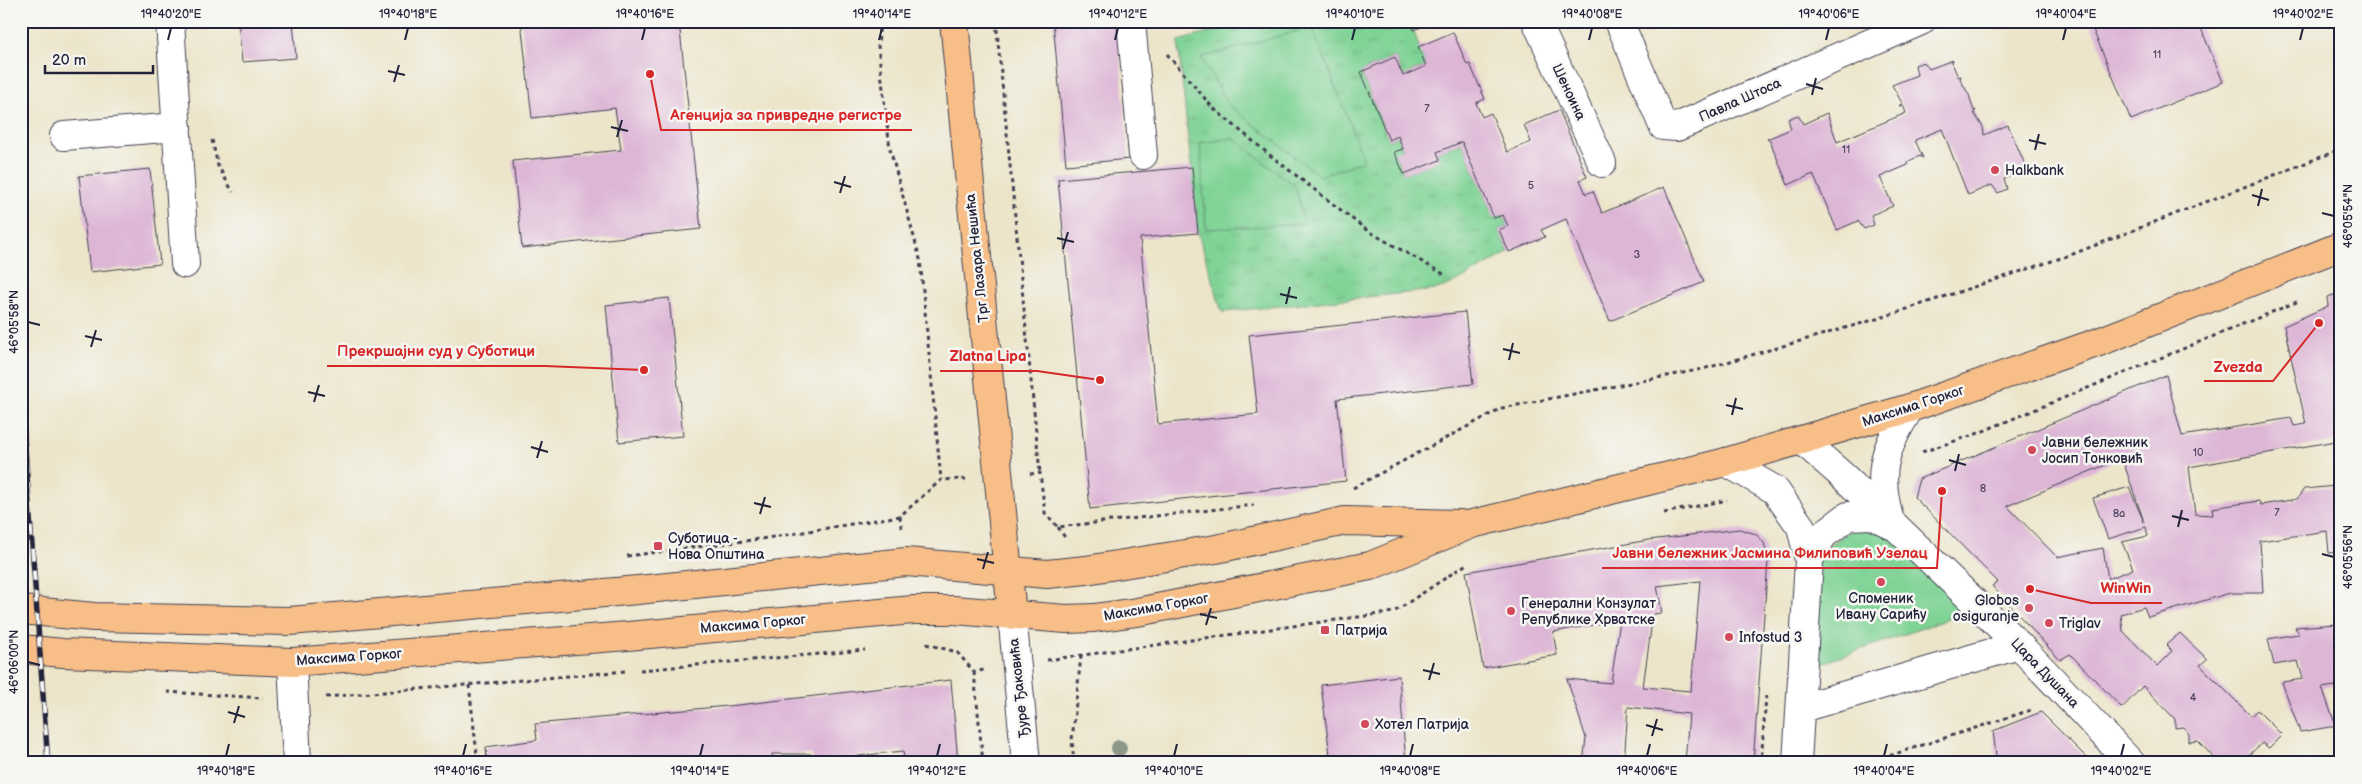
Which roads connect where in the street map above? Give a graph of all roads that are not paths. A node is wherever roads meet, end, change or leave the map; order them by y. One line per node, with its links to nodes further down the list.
1 (170, 21): 7 (street)
2 (954, 21): 19 (main road, Трг Лазара Нешића)
3 (1131, 21): 9 (street)
4 (1536, 21): 10 (street, Шеноина)
5 (1619, 21): 6 (street, Павла Штоса)
6 (1921, 21)
7 (177, 127): 8 (street); 12 (street)
8 (64, 136)
9 (1143, 155)
10 (1602, 163)
11 (2341, 246): 13 (main road, Максима Горког)
12 (185, 264)
13 (1910, 408): 14 (main road, Максима Горког); 17 (street, Цара Душана)
14 (1803, 441): 15 (main road, Максима Горког); 17 (street, Цара Душана)
15 (1726, 462): 16 (main road, Максима Горког); 18 (street)
16 (1472, 524): 19 (main road, Максима Горког); 21 (main road, Максима Горког)
17 (1892, 525): 18 (street); 22 (street, Цара Душана)
18 (1809, 560): 25 (street)
19 (1007, 572): 20 (main road, Максима Горког); 21 (main road, Трг Лазара Нешића)
20 (21, 610)
21 (1012, 614): 24 (main road, Максима Горког); 27 (street, Ђуре Ђаковића)
22 (2019, 645): 25 (street); 29 (street, Цара Душана)
23 (21, 649): 24 (main road, Максима Горког)
24 (292, 662): 26 (street)
25 (1801, 708): 28 (street)
26 (297, 763)
27 (1026, 763)
28 (1797, 763)
29 (2131, 763)

